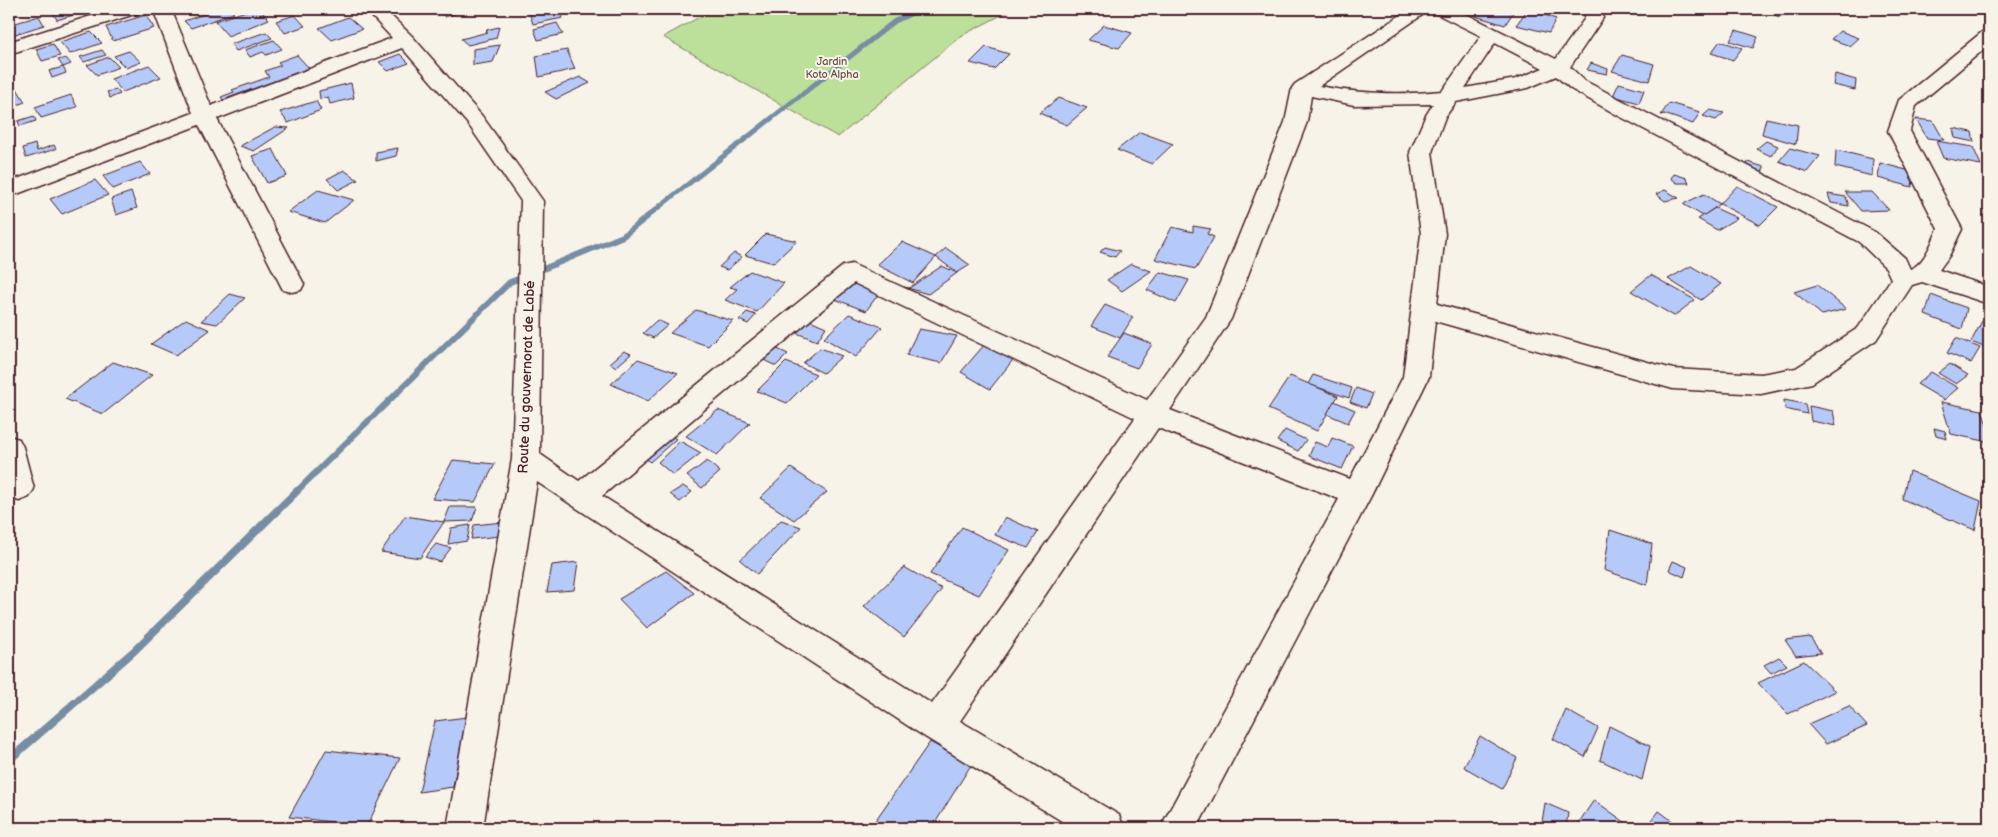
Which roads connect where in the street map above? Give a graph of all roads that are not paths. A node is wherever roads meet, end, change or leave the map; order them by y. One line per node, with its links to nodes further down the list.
1 (131, 9): 10 (street)
2 (162, 9): 14 (street)
3 (374, 9): 9 (street, Route du gouvernorat de Labé)
4 (1422, 9): 12 (street)
5 (1442, 9): 7 (street)
6 (1594, 9): 11 (street)
7 (1492, 34): 11 (street); 13 (street)
8 (1989, 36): 16 (street)
9 (405, 40): 14 (street); 22 (street, Route du gouvernorat de Labé)
10 (9, 48)
11 (1559, 68): 13 (street); 16 (street)
12 (1302, 88): 13 (street); 20 (street)
13 (1450, 97): 19 (street)
14 (205, 116): 15 (street); 17 (street)
15 (9, 190)
16 (1913, 276): 18 (street); 19 (street)
17 (292, 284)
18 (1989, 296)
19 (1425, 309): 24 (street)
20 (1154, 415): 24 (street); 25 (street); 26 (street)
21 (9, 447): 23 (street)
22 (526, 459): 25 (street); 27 (street, Route du gouvernorat de Labé)
23 (19, 489)
24 (1357, 494): 29 (street)
25 (580, 497): 26 (street)
26 (938, 726): 28 (street)
27 (465, 828)
28 (1106, 828)
29 (1178, 828)

